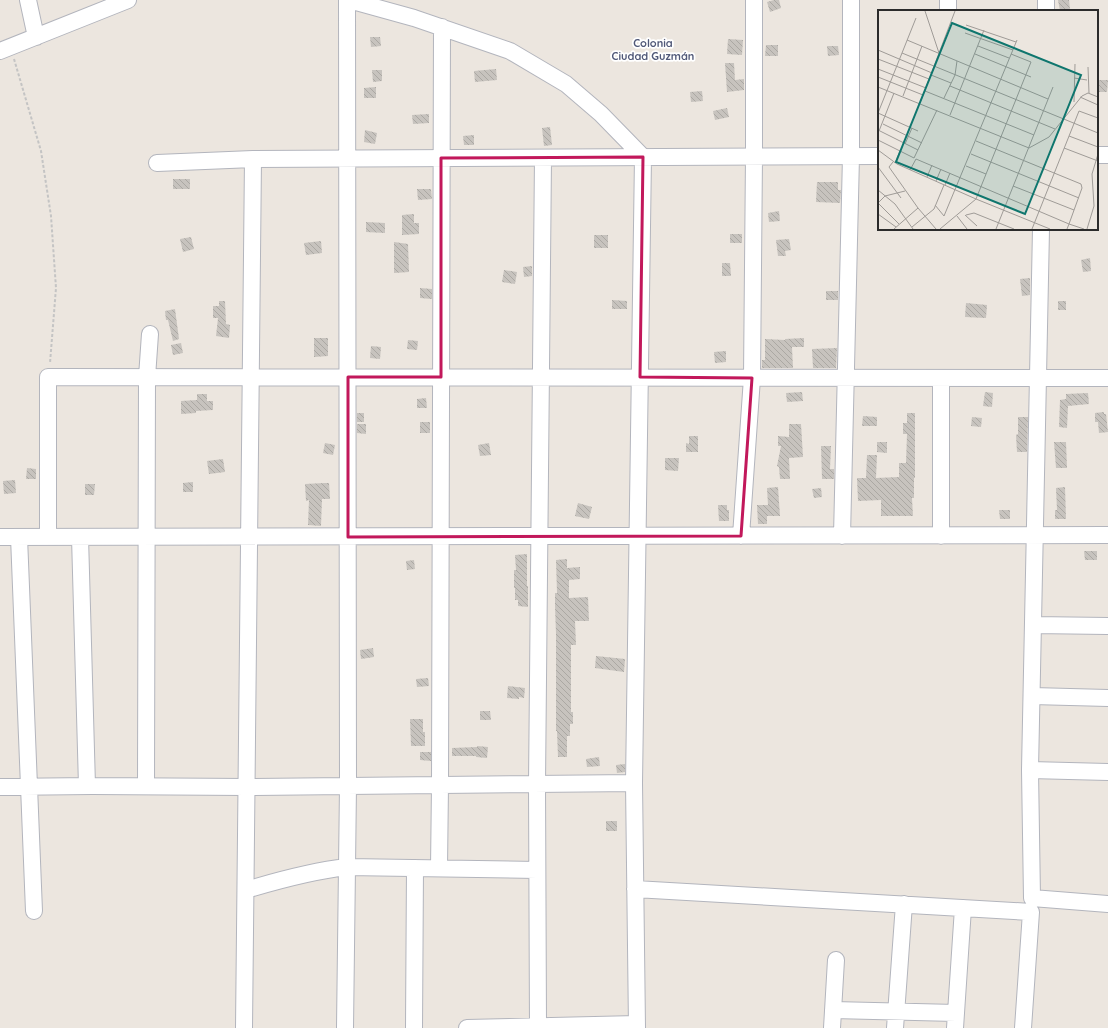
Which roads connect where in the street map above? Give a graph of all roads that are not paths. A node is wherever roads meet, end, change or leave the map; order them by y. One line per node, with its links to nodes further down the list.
1 (28, 0): 7 (street)
2 (128, 0): 7 (street)
3 (348, 0): 6 (street); 18 (street)
4 (754, 0): 11 (street)
5 (851, 0): 12 (street)
6 (442, 27): 14 (street); 15 (street)
7 (36, 37): 8 (street)
8 (5, 49)
9 (1108, 154): 10 (street)
10 (1098, 155)
11 (754, 156): 12 (street); 14 (street); 28 (street)
12 (851, 156): 13 (street); 29 (street)
13 (878, 156)
14 (643, 157): 16 (street); 27 (street)
15 (441, 158): 16 (street); 18 (street); 25 (street)
16 (542, 158): 26 (street)
17 (253, 159): 18 (street); 19 (street); 23 (street)
18 (348, 159): 24 (street)
19 (157, 163)
20 (1041, 230): 31 (street)
21 (150, 334): 22 (street)
22 (147, 377): 23 (street); 43 (street); 45 (street)
23 (251, 377): 24 (street); 46 (street)
24 (348, 377): 25 (street); 47 (street)
25 (441, 377): 26 (street); 35 (street)
26 (541, 377): 27 (street); 36 (street)
27 (640, 377): 28 (street); 37 (street)
28 (752, 378): 29 (street); 38 (street)
29 (846, 378): 30 (street); 39 (street)
30 (941, 378): 31 (street); 40 (street)
31 (1038, 378): 32 (street); 33 (street)
32 (1108, 378)
33 (1035, 535): 34 (street); 40 (street); 48 (street)
34 (1108, 535)
35 (441, 536): 36 (street); 47 (street); 56 (street)
36 (539, 536): 37 (street); 55 (street)
37 (638, 536): 38 (street); 54 (street)
38 (741, 536): 39 (street)
39 (842, 536): 40 (street)
40 (941, 536)
41 (0, 537): 42 (street)
42 (19, 537): 43 (street); 61 (street)
43 (48, 537): 44 (street)
44 (80, 537): 45 (street); 57 (street)
45 (147, 537): 46 (street); 58 (street)
46 (249, 537): 47 (street); 62 (street)
47 (348, 537): 59 (street)
48 (1033, 625): 49 (street); 50 (street)
49 (1108, 626)
50 (1032, 696): 51 (street); 52 (street)
51 (1108, 698)
52 (1030, 770): 53 (street); 71 (street)
53 (1108, 772)
54 (634, 783): 55 (street); 67 (street)
55 (537, 784): 56 (street); 66 (street)
56 (440, 785): 59 (street); 65 (street)
57 (86, 786): 58 (street); 61 (street)
58 (146, 786): 62 (street)
59 (348, 786): 62 (street); 63 (street)
60 (0, 787): 61 (street)
61 (29, 787): 73 (street)
62 (247, 787): 68 (street)
63 (347, 867): 64 (street); 68 (street); 83 (street)
64 (415, 868): 65 (street); 84 (street)
65 (439, 868): 66 (street)
66 (537, 870): 78 (street)
67 (635, 889): 69 (street); 79 (street)
68 (246, 890): 82 (street)
69 (904, 904): 72 (street); 76 (street)
70 (1108, 904): 71 (street)
71 (1031, 905): 72 (street); 88 (street)
72 (963, 908): 77 (street)
73 (34, 911)
74 (836, 960): 75 (street)
75 (833, 1010): 76 (street); 86 (street)
76 (896, 1011): 77 (street); 87 (street)
77 (955, 1020)
78 (538, 1026): 80 (street); 81 (street)
79 (637, 1026): 81 (street)
80 (514, 1027): 85 (street)
81 (575, 1027)
82 (244, 1028)
83 (345, 1028)
84 (414, 1028)
85 (467, 1028)
86 (832, 1028)
87 (895, 1028)
88 (1023, 1028)

